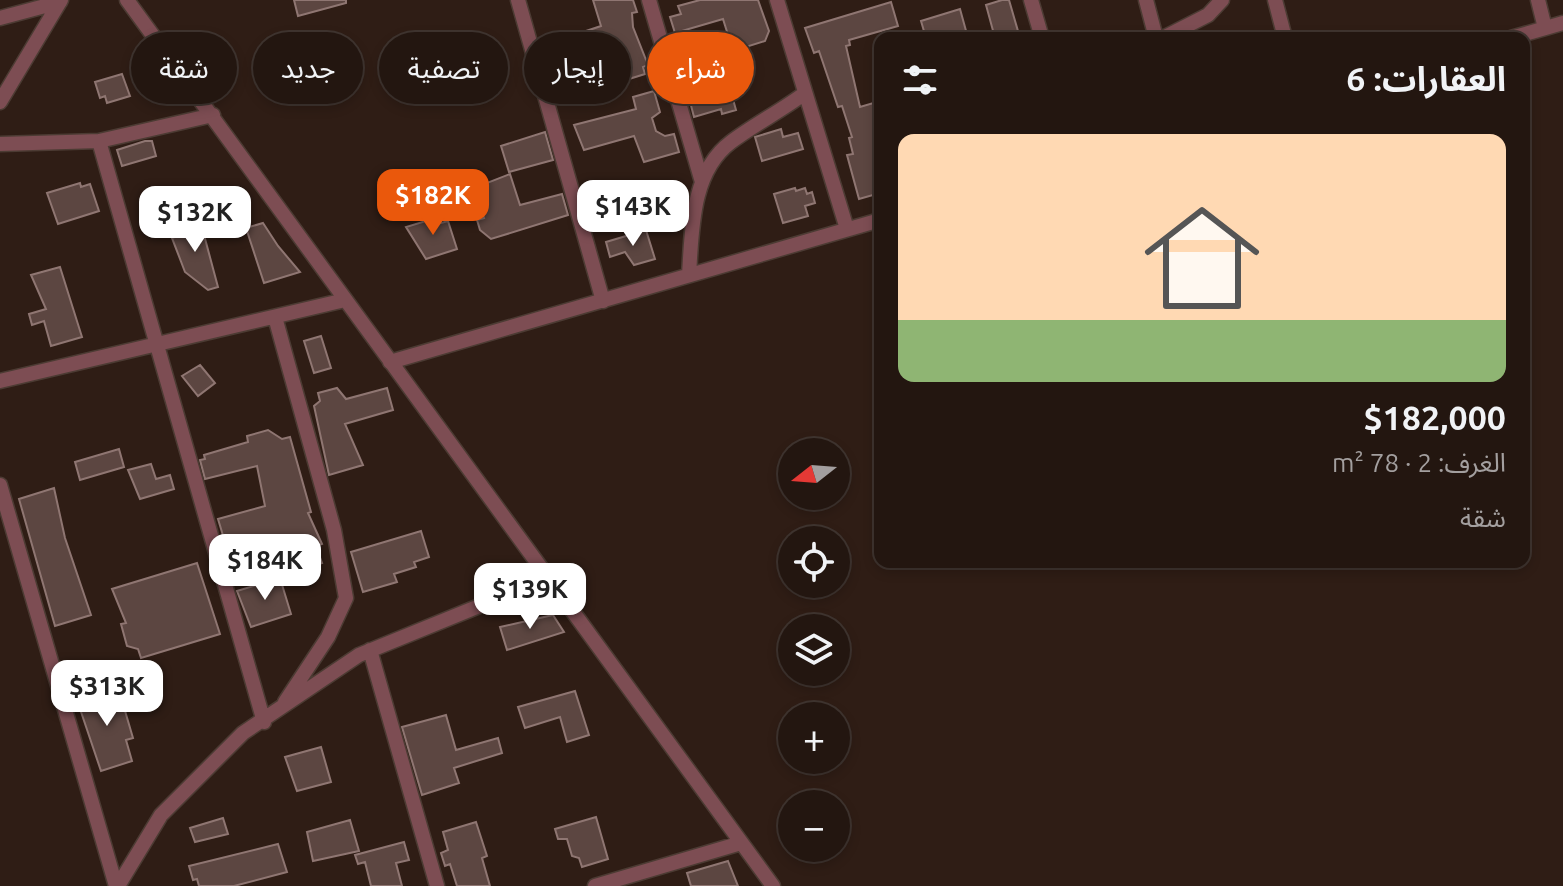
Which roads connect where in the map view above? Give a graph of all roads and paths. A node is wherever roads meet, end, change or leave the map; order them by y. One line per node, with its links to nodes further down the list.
1 (127, 0): 21 (street)
2 (518, 0): 29 (street)
3 (649, 0): 24 (street)
4 (777, 0): 19 (street)
5 (1031, 0): 14 (street)
6 (1146, 0): 15 (street)
7 (1222, 0): 16 (street)
8 (1275, 0): 17 (street)
9 (1538, 0): 13 (street)
10 (60, 1): 11 (street); 20 (street)
11 (0, 18)
12 (1563, 23): 13 (street)
13 (1545, 28): 18 (street)
14 (1040, 32)
15 (1154, 32)
16 (1175, 32)
17 (1283, 32)
18 (1530, 32)
19 (805, 93): 24 (street); 26 (street)
20 (0, 102)
21 (213, 115): 22 (street); 28 (street)
22 (99, 141): 23 (street); 31 (street)
23 (0, 144)
24 (702, 182): 27 (street)
25 (874, 222): 26 (street)
26 (847, 229): 27 (street)
27 (689, 275): 29 (street)
28 (345, 300): 30 (street); 32 (street)
29 (603, 301): 32 (street)
30 (275, 317): 31 (street); 37 (street)
31 (159, 343): 33 (street); 38 (street)
32 (390, 362): 35 (street)
33 (0, 381)
34 (0, 485): 40 (street)
35 (548, 578): 36 (street); 39 (street)
36 (370, 650): 37 (street); 41 (street)
37 (281, 710): 38 (street)
38 (264, 722): 40 (street)
39 (741, 843): 42 (street); 43 (street)
40 (117, 886)
41 (437, 886)
42 (595, 886)
43 (773, 886)

